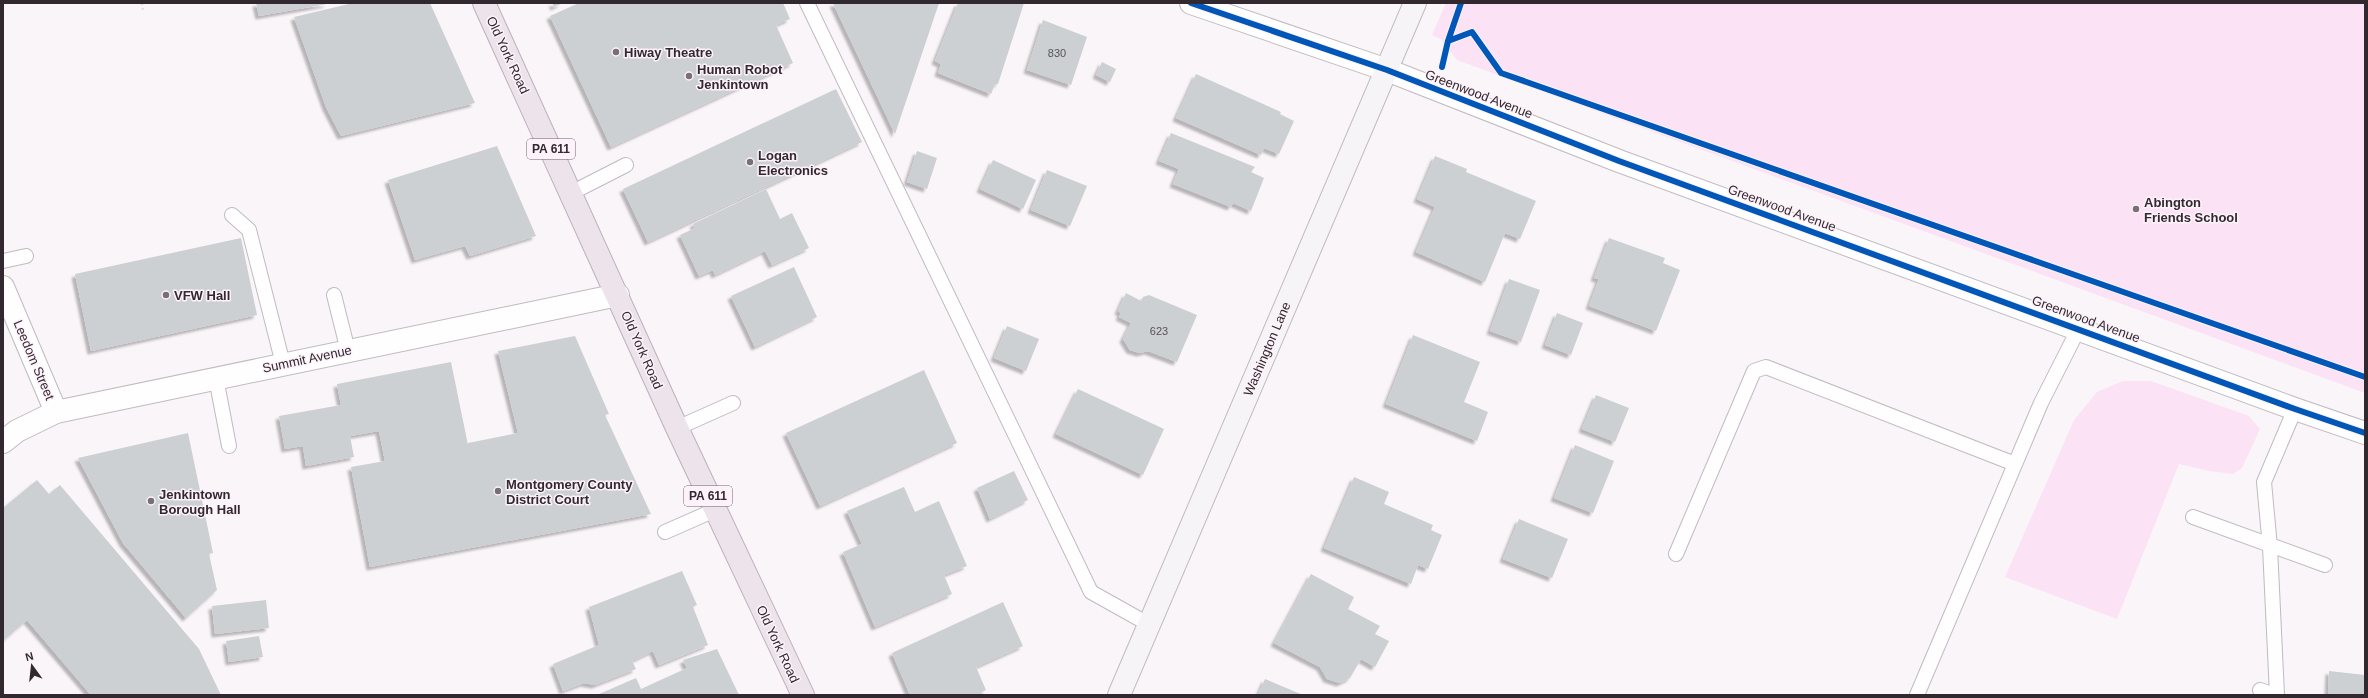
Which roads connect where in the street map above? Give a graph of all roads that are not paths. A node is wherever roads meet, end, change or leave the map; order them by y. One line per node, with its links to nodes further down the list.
1 (484, 3): 7 (highway, Old York Road / PA 611)
2 (807, 3): 32 (lane)
3 (1191, 3): 5 (street, Greenwood Avenue)
4 (1415, 3): 5 (main road, Washington Lane)
5 (1387, 70): 14 (street, Greenwood Avenue); 32 (main road, Washington Lane)
6 (626, 165): 7 (lane)
7 (571, 192): 13 (highway, Old York Road / PA 611)
8 (232, 216): 16 (lane)
9 (26, 256): 10 (lane)
10 (3, 261)
11 (3, 287): 20 (street, Leedom Street)
12 (334, 295): 15 (lane)
13 (618, 295): 15 (street, Summit Avenue); 21 (highway, Old York Road / PA 611)
14 (2080, 328): 19 (street, Greenwood Avenue); 25 (lane)
15 (348, 351): 16 (street, Summit Avenue)
16 (284, 364): 17 (street, Summit Avenue)
17 (216, 378): 20 (street, Summit Avenue); 24 (lane)
18 (733, 403): 21 (lane)
19 (2295, 409): 22 (street, Greenwood Avenue); 29 (lane)
20 (56, 412): 23 (street, Summit Avenue)
21 (677, 428): 26 (highway, Old York Road / PA 611)
22 (2365, 433)
23 (8, 435)
24 (229, 446)
25 (2015, 464): 30 (lane); 36 (lane)
26 (715, 510): 28 (lane); 34 (highway, Old York Road / PA 611)
27 (2193, 517): 29 (lane)
28 (665, 532)
29 (2270, 547): 31 (lane); 37 (lane)
30 (1676, 554)
31 (2325, 565)
32 (1150, 625): 35 (main road, Washington Lane)
33 (2260, 690): 37 (lane)
34 (802, 695)
35 (1119, 695)
36 (1917, 695)
37 (2276, 695)

